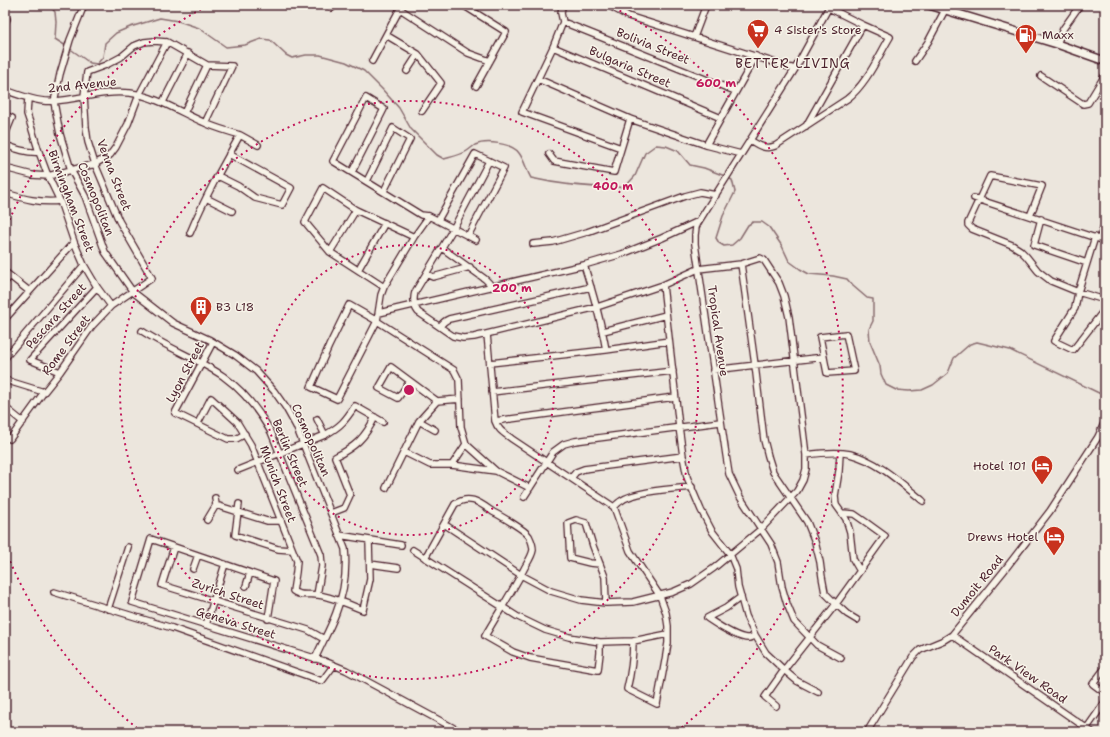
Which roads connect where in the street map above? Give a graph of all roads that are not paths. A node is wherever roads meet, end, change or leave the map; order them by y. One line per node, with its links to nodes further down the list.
1 (84, 5): 37 (street, Cosmopolitan)
2 (464, 5): 22 (street)
3 (564, 5): 11 (street)
4 (608, 5): 14 (street)
5 (706, 5): 14 (street)
6 (929, 5): 10 (main road)
7 (1080, 5): 16 (street)
8 (829, 6): 12 (street); 26 (street, Tropical Avenue)
9 (401, 7): 13 (street); 22 (street)
10 (945, 10): 16 (main road); 23 (street)
11 (563, 22): 17 (street); 33 (street, Bolivia Street)
12 (863, 25): 45 (street); 45 (street)
13 (386, 35): 19 (street); 21 (street)
14 (694, 37): 20 (street)
15 (167, 42): 18 (street); 34 (street); 35 (street, Venna Street)
16 (1057, 44): 24 (main road)
17 (553, 47): 30 (street); 42 (street, Bulgaria Street)
18 (188, 54): 25 (street); 38 (street)
19 (418, 54): 27 (street); 39 (street)
20 (756, 56): 26 (street); 33 (street)
21 (372, 61)
22 (490, 61): 31 (street)
23 (915, 61)
24 (1105, 61)
25 (207, 65): 40 (street); 44 (street)
26 (795, 69): 48 (street, Tropical Avenue)
27 (407, 71)
28 (1105, 75): 29 (street)
29 (1041, 76)
30 (538, 79): 43 (street); 52 (street)
31 (476, 86)
32 (5, 90): 36 (street, 2nd Avenue)
33 (736, 92): 42 (street)
34 (139, 95): 35 (street, 2nd Avenue); 38 (street, 2nd Avenue); 58 (street)
35 (84, 96): 37 (street, 2nd Avenue); 58 (street, Venna Street)
36 (28, 98): 37 (street, 2nd Avenue); 53 (street, Birmingham Street)
37 (54, 102): 60 (street, Cosmopolitan)
38 (163, 102): 40 (street, 2nd Avenue)
39 (422, 111)
40 (184, 113): 44 (street, 2nd Avenue)
41 (5, 115): 46 (street)
42 (721, 118): 51 (street)
43 (630, 119): 51 (street); 52 (street)
44 (205, 123): 47 (street, 2nd Avenue)
45 (805, 127): 48 (street)
46 (5, 135)
47 (240, 135): 50 (street, 2nd Avenue); 54 (street)
48 (750, 140): 56 (street, Tropical Avenue)
49 (5, 145): 53 (street)
50 (258, 145)
51 (706, 145): 56 (street)
52 (620, 148): 55 (street)
53 (39, 152): 62 (street, Birmingham Street)
54 (229, 154): 63 (street); 63 (street)
55 (549, 154)
56 (741, 154): 67 (street, Tropical Avenue)
57 (489, 161): 75 (street); 80 (street); 82 (street)
58 (95, 164): 60 (street); 99 (street, Venna Street)
59 (5, 168): 62 (street)
60 (71, 170): 62 (street); 107 (street, Cosmopolitan)
61 (352, 172): 61 (street); 64 (street)
62 (48, 176): 70 (street, Birmingham Street)
63 (218, 176): 68 (street)
64 (367, 181): 65 (street); 65 (street)
65 (384, 191): 73 (street)
66 (5, 193): 70 (street)
67 (716, 195): 77 (street, Tropical Avenue); 87 (street)
68 (206, 198): 72 (street); 81 (street)
69 (977, 198): 74 (street); 74 (street); 108 (street)
70 (60, 201): 86 (street, Birmingham Street)
71 (356, 210): 78 (street); 89 (street); 89 (street)
72 (232, 211)
73 (429, 216): 75 (street); 83 (street)
74 (1030, 216): 76 (street)
75 (438, 220): 80 (street)
76 (1041, 220): 84 (street); 90 (street)
77 (699, 221): 93 (street); 95 (street, Tropical Avenue)
78 (385, 222): 83 (street); 96 (street)
79 (1105, 222): 84 (street)
80 (453, 229): 82 (street); 88 (street)
81 (190, 233)
82 (468, 236): 85 (street)
83 (414, 237): 103 (street)
84 (1100, 239): 90 (street)
85 (476, 240)
86 (74, 242): 92 (street, Birmingham Street); 106 (street)
87 (533, 244)
88 (442, 248): 94 (street); 98 (street)
89 (330, 252): 96 (street)
90 (1087, 263): 108 (street)
91 (741, 264): 95 (street); 127 (street); 130 (street)
92 (84, 265): 102 (street, Birmingham Street); 126 (street)
93 (584, 265): 104 (street); 105 (street)
94 (470, 267): 98 (street); 104 (street)
95 (698, 269): 101 (street); 131 (street, Tropical Avenue)
96 (358, 270): 103 (street)
97 (7, 274): 100 (street); 106 (street)
98 (426, 274): 110 (street)
99 (152, 278): 107 (street, Rome Street)
100 (5, 282)
101 (663, 285): 112 (street); 115 (street)
102 (97, 287): 111 (street, Birmingham Street); 133 (street, Pescara Street)
103 (384, 287): 114 (street)
104 (491, 287): 110 (street)
105 (591, 287): 112 (street); 118 (street)
106 (29, 292): 116 (street)
107 (133, 292): 111 (street, Rome Street); 123 (street, Cosmopolitan)
108 (1078, 292): 109 (street); 113 (street)
109 (1105, 300)
110 (414, 305): 114 (street); 118 (street)
111 (111, 306): 133 (street, Rome Street)
112 (597, 308): 120 (street); 121 (street)
113 (1105, 309)
114 (378, 313): 117 (street)
115 (666, 315): 120 (street); 122 (street)
116 (5, 319)
117 (377, 322): 117 (street); 139 (street)
118 (440, 327): 121 (street)
119 (142, 331): 128 (street, Berlin Street)
120 (603, 331): 124 (street)
121 (487, 334): 129 (street)
122 (669, 341): 124 (street); 132 (street)
123 (213, 342): 128 (street, Lyon Street); 156 (street, Cosmopolitan)
124 (606, 350): 129 (street)
125 (824, 357): 125 (street); 127 (street)
126 (5, 358)
127 (794, 361): 130 (street); 161 (street)
128 (202, 363): 150 (street, Lyon Street); 159 (street, Berlin Street)
129 (490, 363): 137 (street)
130 (755, 365): 131 (street); 173 (street)
131 (713, 370): 149 (street, Tropical Avenue)
132 (673, 371): 137 (street); 138 (street)
133 (60, 372): 136 (street, Rome Street)
134 (5, 380): 136 (street)
135 (410, 381): 135 (street); 140 (street)
136 (44, 392): 147 (street, Rome Street)
137 (492, 392): 144 (street)
138 (675, 397): 144 (street); 151 (street)
139 (460, 399): 140 (street); 157 (street)
140 (437, 401): 145 (street)
141 (5, 408): 147 (street)
142 (375, 417): 148 (street); 154 (street); 180 (street)
143 (317, 420): 154 (street)
144 (495, 420): 164 (street)
145 (419, 421): 152 (street); 158 (street)
146 (1105, 421): 220 (street, Dumoit Road)
147 (23, 422): 155 (street, Rome Street)
148 (383, 422)
149 (720, 422): 151 (street); 185 (street, Tropical Avenue)
150 (198, 424): 153 (street); 153 (street, Munich Street)
151 (679, 426): 162 (street); 164 (street)
152 (435, 430)
153 (245, 434): 163 (street, Munich Street)
154 (325, 435): 156 (street)
155 (8, 438)
156 (303, 444): 159 (street); 180 (street, Cosmopolitan)
157 (466, 444): 165 (street); 167 (street)
158 (404, 452): 165 (street); 169 (street)
159 (280, 453): 163 (street); 206 (street, Berlin Street)
160 (840, 453): 161 (street); 175 (street); 181 (street)
161 (806, 455): 173 (street)
162 (683, 456): 168 (street); 171 (street)
163 (258, 462): 166 (street); 183 (street, Munich Street)
164 (547, 462): 168 (street); 170 (street)
165 (452, 465): 167 (street)
166 (238, 470)
167 (496, 471): 170 (street)
168 (571, 478): 178 (street)
169 (386, 488)
170 (530, 488): 172 (street)
171 (692, 488): 178 (street); 193 (street)
172 (524, 497)
173 (791, 497): 185 (street); 212 (street)
174 (215, 498): 177 (street)
175 (923, 500)
176 (238, 504): 179 (street)
177 (216, 505): 179 (street); 182 (street)
178 (614, 508): 207 (street)
179 (238, 512): 183 (street); 191 (street)
180 (330, 513): 186 (street, Cosmopolitan)
181 (842, 513): 201 (street); 201 (street)
182 (207, 520)
183 (281, 521): 191 (street, Munich Street)
184 (444, 524): 195 (street); 203 (street); 203 (street)
185 (761, 528): 193 (street); 221 (street, Tropical Avenue)
186 (339, 535): 187 (street); 209 (street, Cosmopolitan)
187 (369, 540): 188 (street); 197 (street)
188 (401, 545)
189 (128, 547): 214 (street)
190 (174, 547): 194 (street); 210 (street, Zurich Street); 217 (street, Geneva Street)
191 (292, 550): 206 (street, Munich Street)
192 (413, 550): 195 (street)
193 (730, 554): 207 (street); 208 (street)
194 (198, 555): 196 (street); 200 (street)
195 (425, 558): 213 (street)
196 (225, 564): 202 (street); 210 (street)
197 (370, 564): 199 (street); 209 (street)
198 (600, 564): 198 (street); 211 (street)
199 (398, 568)
200 (193, 569)
201 (860, 571): 212 (street)
202 (250, 573): 204 (street); 215 (street)
203 (521, 575): 211 (street); 213 (street)
204 (246, 586)
205 (54, 592): 214 (street)
206 (317, 595): 209 (street)
207 (660, 596): 211 (street); 218 (street)
208 (741, 597): 219 (street); 219 (street)
209 (340, 600): 222 (street, Cosmopolitan)
210 (214, 602): 215 (street, Zurich Street); 217 (street)
211 (606, 602)
212 (836, 604): 216 (street); 221 (street)
213 (502, 607): 224 (street); 224 (street)
214 (108, 609): 227 (street)
215 (268, 619): 222 (street, Zurich Street)
216 (857, 620)
217 (206, 625): 226 (street, Geneva Street)
218 (668, 634): 223 (street); 223 (street)
219 (755, 635): 229 (street)
220 (952, 635): 234 (street, Park View Road); 236 (street, Dumoit Road)
221 (810, 637): 225 (street, Tropical Avenue); 229 (street)
222 (324, 639): 226 (street, Cosmopolitan)
223 (633, 641): 224 (street)
224 (600, 642)
225 (841, 658)
226 (315, 659): 227 (street, Geneva Street)
227 (334, 665): 235 (street, Geneva Street)
228 (1105, 668): 231 (street)
229 (784, 670): 230 (street); 233 (street)
230 (818, 692)
231 (1105, 693)
232 (1105, 702): 234 (street)
233 (776, 706)
234 (1085, 730): 237 (street, Park View Road)
235 (461, 732)
236 (867, 732)
237 (1092, 732)

